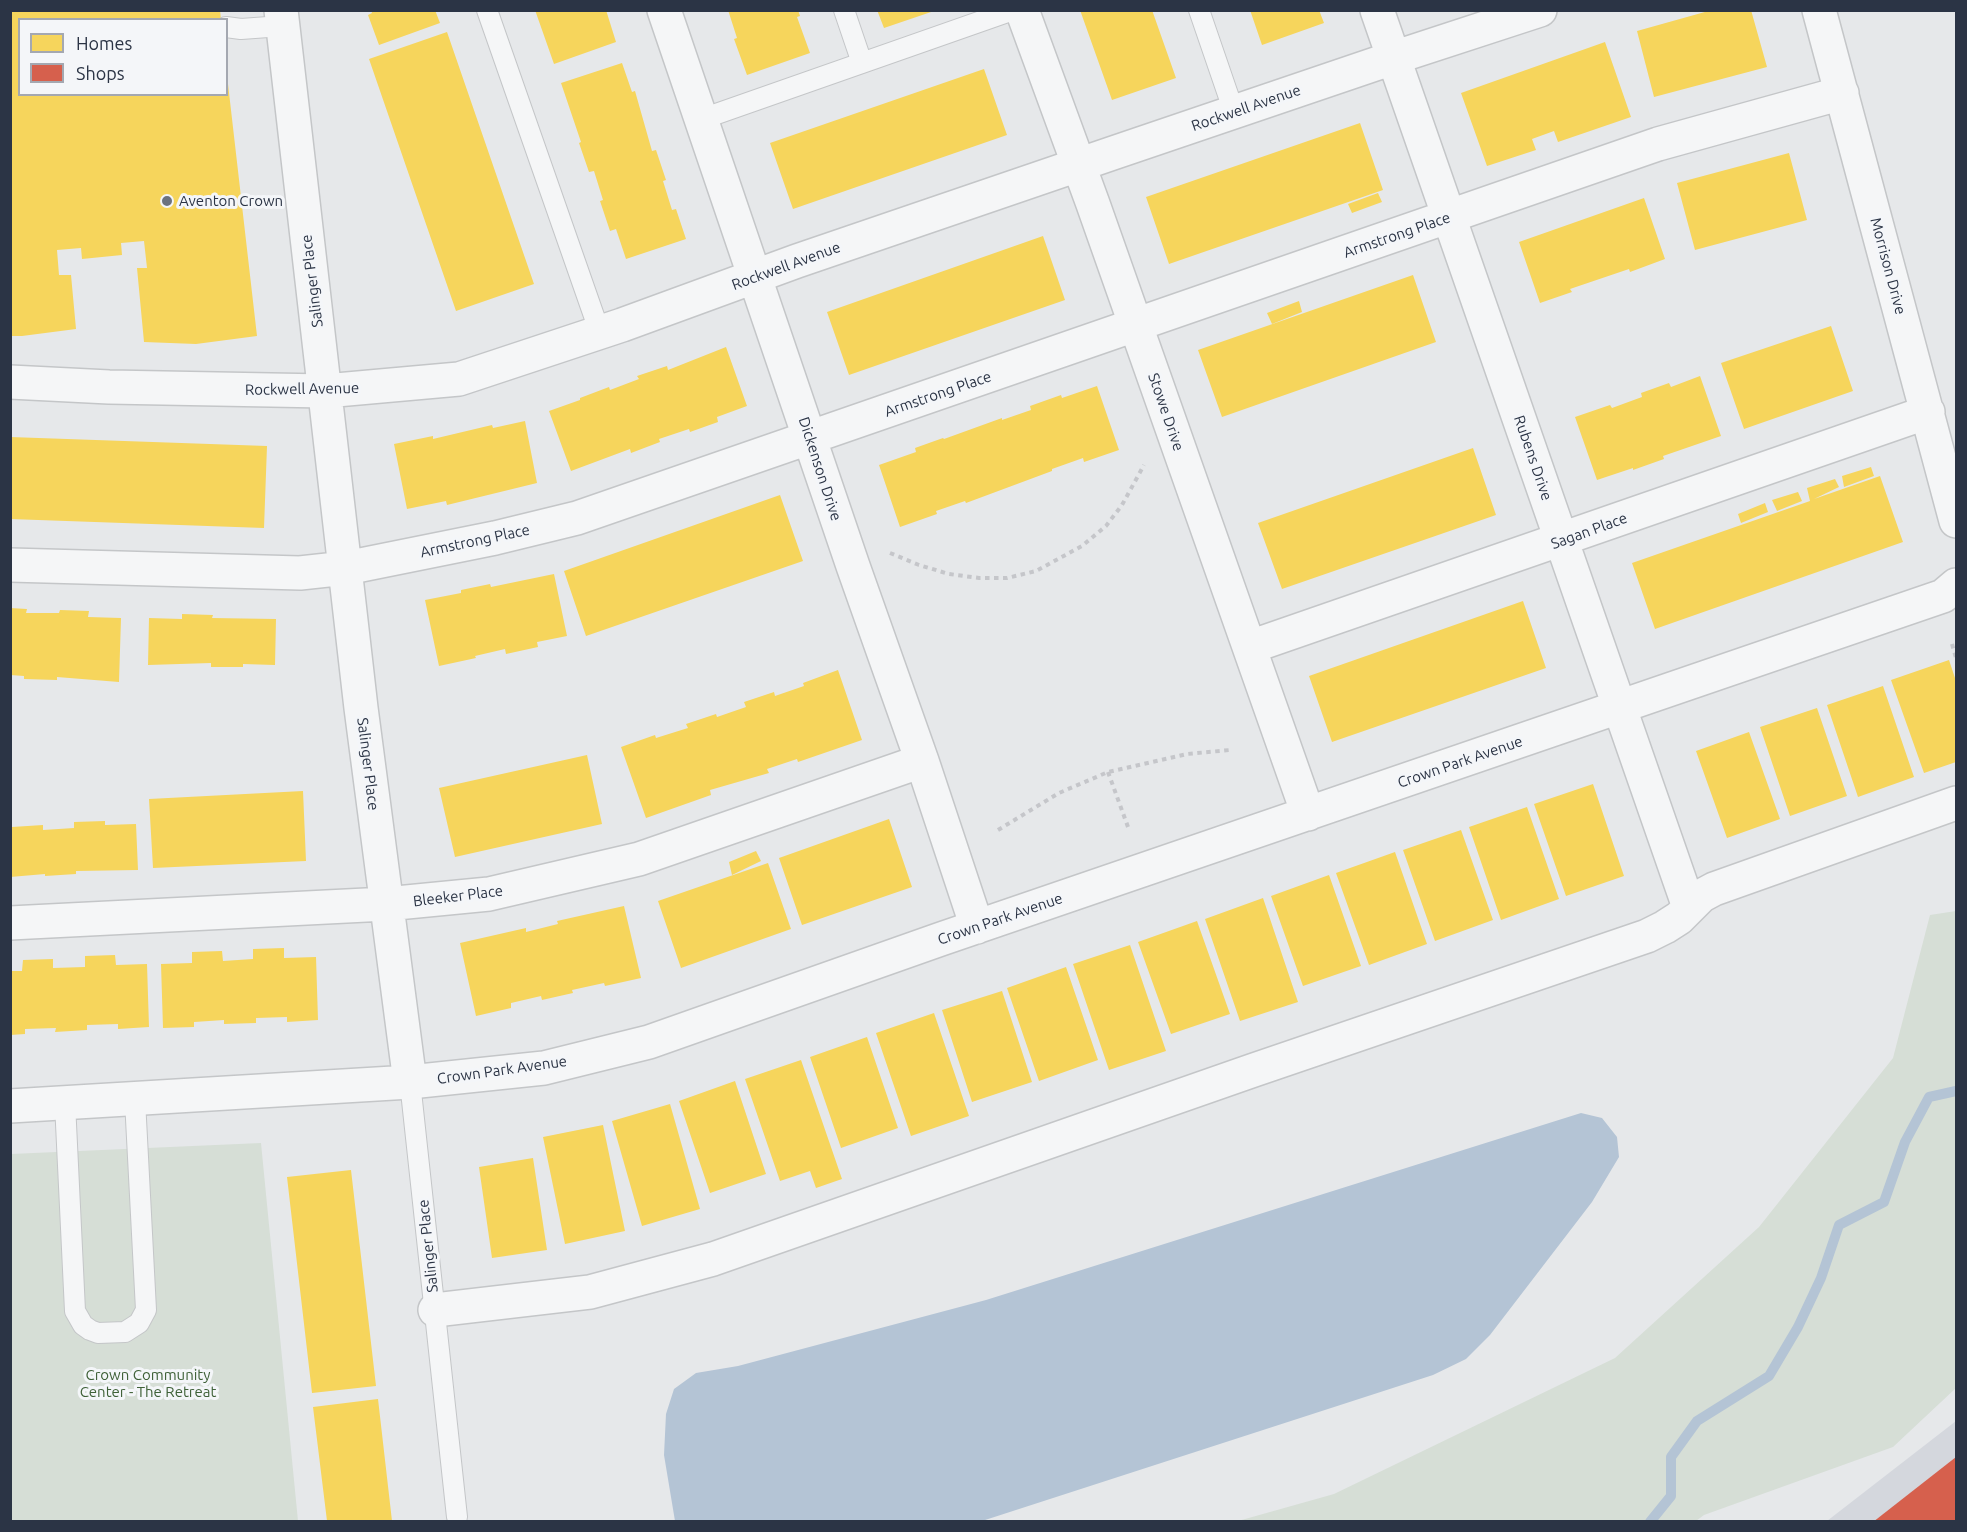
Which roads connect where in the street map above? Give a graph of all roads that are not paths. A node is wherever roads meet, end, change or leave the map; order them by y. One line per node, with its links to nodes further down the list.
1 (487, 10): 21 (lane)
2 (664, 10): 16 (street, Dickenson Drive)
3 (844, 10): 13 (lane)
4 (1013, 10): 13 (lane)
5 (1022, 10): 17 (street, Stowe Drive)
6 (1199, 10): 15 (lane)
7 (1377, 10): 12 (street, Rubens Drive)
8 (1540, 10): 12 (street, Rockwell Avenue)
9 (1819, 10): 14 (street, Morrison Drive)
10 (282, 18): 11 (lane); 23 (street, Salinger Place)
11 (228, 27)
12 (1393, 58): 15 (street, Rockwell Avenue); 18 (street, Rubens Drive)
13 (862, 63): 16 (lane)
14 (1842, 93): 18 (street, Armstrong Place); 24 (street, Morrison Drive)
15 (1234, 112): 17 (street, Rockwell Avenue)
16 (702, 119): 19 (street, Dickenson Drive)
17 (1078, 165): 19 (street, Rockwell Avenue); 20 (street, Stowe Drive)
18 (1450, 217): 20 (street, Armstrong Place); 27 (street, Rubens Drive)
19 (755, 276): 21 (street, Rockwell Avenue); 25 (street, Dickenson Drive)
20 (1136, 326): 25 (street, Armstrong Place); 31 (street, Stowe Drive)
21 (600, 333): 23 (street, Rockwell Avenue)
22 (10, 382): 23 (street, Rockwell Avenue)
23 (325, 391): 29 (street, Salinger Place)
24 (1928, 412): 26 (street, Morrison Drive); 27 (street, Sagan Place)
25 (810, 438): 29 (street, Armstrong Place); 33 (street, Dickenson Drive)
26 (1956, 521)
27 (1562, 540): 31 (street, Sagan Place); 32 (street, Rubens Drive)
28 (10, 565): 29 (street, Armstrong Place)
29 (346, 568): 36 (street, Salinger Place)
30 (1956, 585): 32 (street, Crown Park Avenue)
31 (1250, 647): 35 (street, Stowe Drive)
32 (1621, 707): 35 (street, Crown Park Avenue); 37 (street, Rubens Drive)
33 (922, 761): 36 (street, Bleeker Place); 39 (street, Dickenson Drive)
34 (1956, 803): 37 (street)
35 (1308, 814): 39 (street, Crown Park Avenue)
36 (386, 904): 38 (street, Bleeker Place); 40 (street, Salinger Place)
37 (1689, 907): 44 (street)
38 (10, 923)
39 (977, 927): 40 (street, Crown Park Avenue)
40 (410, 1082): 41 (street, Crown Park Avenue); 44 (lane, Salinger Place)
41 (135, 1100): 42 (street, Crown Park Avenue); 42 (lane)
42 (65, 1103): 43 (street, Crown Park Avenue)
43 (10, 1106)
44 (435, 1310): 45 (lane, Salinger Place)
45 (457, 1517)

